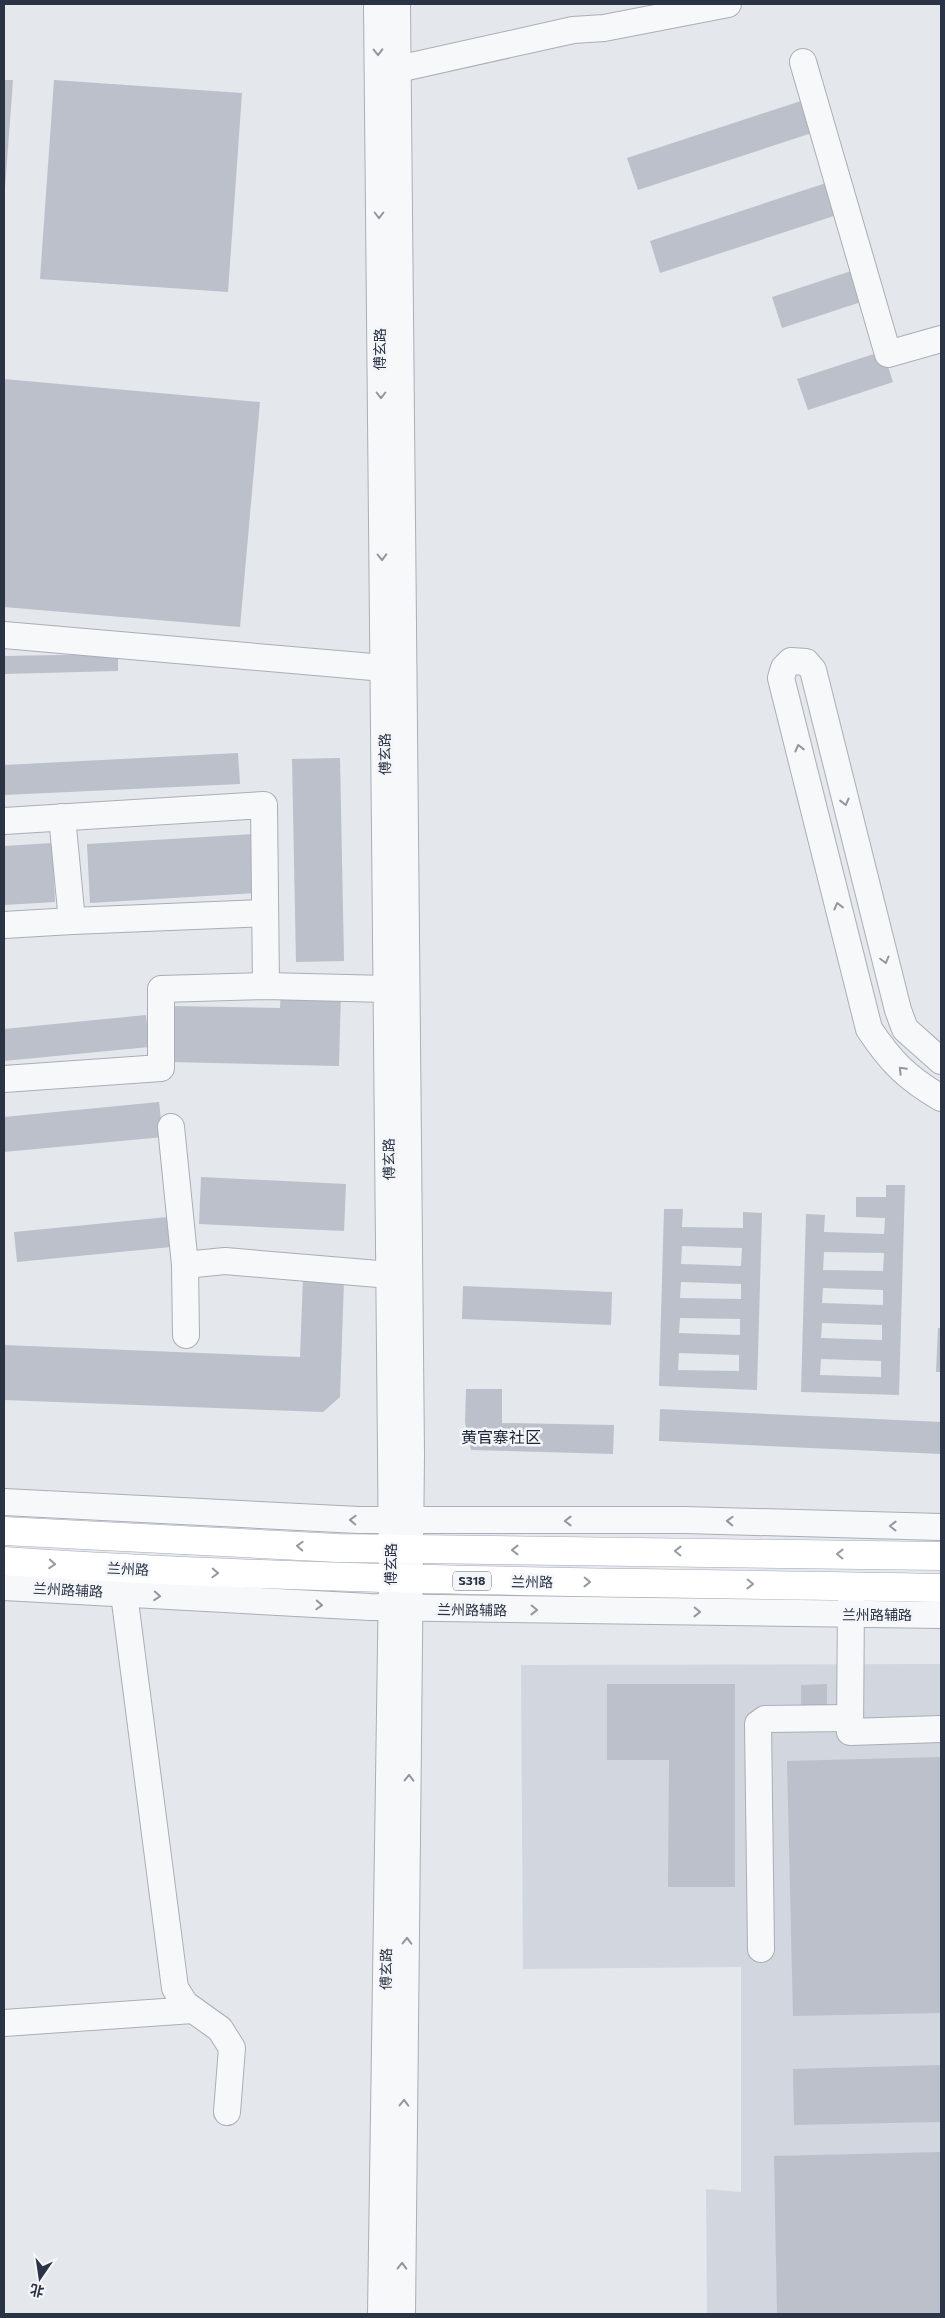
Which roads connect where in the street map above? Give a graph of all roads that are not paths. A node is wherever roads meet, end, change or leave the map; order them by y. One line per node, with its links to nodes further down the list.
1 (377, 4): 8 (street, 傅玄路, one-way to 8)
2 (397, 4): 5 (street, 傅玄路)
3 (728, 4): 5 (street)
4 (803, 62): 6 (street)
5 (398, 69): 26 (street, 傅玄路)
6 (941, 339)
7 (4, 635): 8 (street)
8 (384, 668): 17 (street, 傅玄路)
9 (62, 817): 10 (street); 11 (street); 12 (street)
10 (4, 821)
11 (265, 912): 12 (street); 16 (street)
12 (72, 921): 13 (street)
13 (4, 925)
14 (877, 930): 15 (street); 15 (street, one-way to 14); 18 (street, one-way to 18)
15 (846, 936): 20 (street, one-way to 15)
16 (266, 986): 17 (street); 19 (street)
17 (387, 989): 23 (street, 傅玄路)
18 (941, 1062)
19 (4, 1079)
20 (941, 1098)
21 (171, 1127): 22 (street)
22 (185, 1265): 23 (street); 24 (street)
23 (390, 1275): 26 (street, 傅玄路)
24 (186, 1336)
25 (4, 1502): 26 (street, one-way to 25)
26 (401, 1521): 27 (street, one-way to 26); 29 (street, 傅玄路)
27 (941, 1527)
28 (4, 1531): 29 (main road, one-way to 28)
29 (401, 1549): 30 (main road, one-way to 29); 32 (street, 傅玄路)
30 (941, 1556)
31 (4, 1561): 32 (main road, 兰州路 / S318, one-way to 32)
32 (401, 1580): 33 (main road, 兰州路 / S318, one-way to 33); 37 (street, 傅玄路)
33 (850, 1586): 35 (main road, 兰州路 / S318); 38 (street)
34 (4, 1587): 36 (street, 兰州路辅路)
35 (941, 1588)
36 (124, 1594): 37 (street, 兰州路辅路, one-way to 37); 43 (street)
37 (401, 1608): 38 (street, 兰州路辅路, one-way to 38); 46 (street, 傅玄路); 47 (street, 傅玄路, one-way to 37)
38 (851, 1615): 39 (street, 兰州路辅路); 40 (street)
39 (941, 1615)
40 (850, 1718): 41 (street); 42 (street)
41 (941, 1729)
42 (761, 1949)
43 (193, 2010): 44 (street); 45 (street)
44 (4, 2022)
45 (227, 2112)
46 (381, 2314)
47 (402, 2314)

